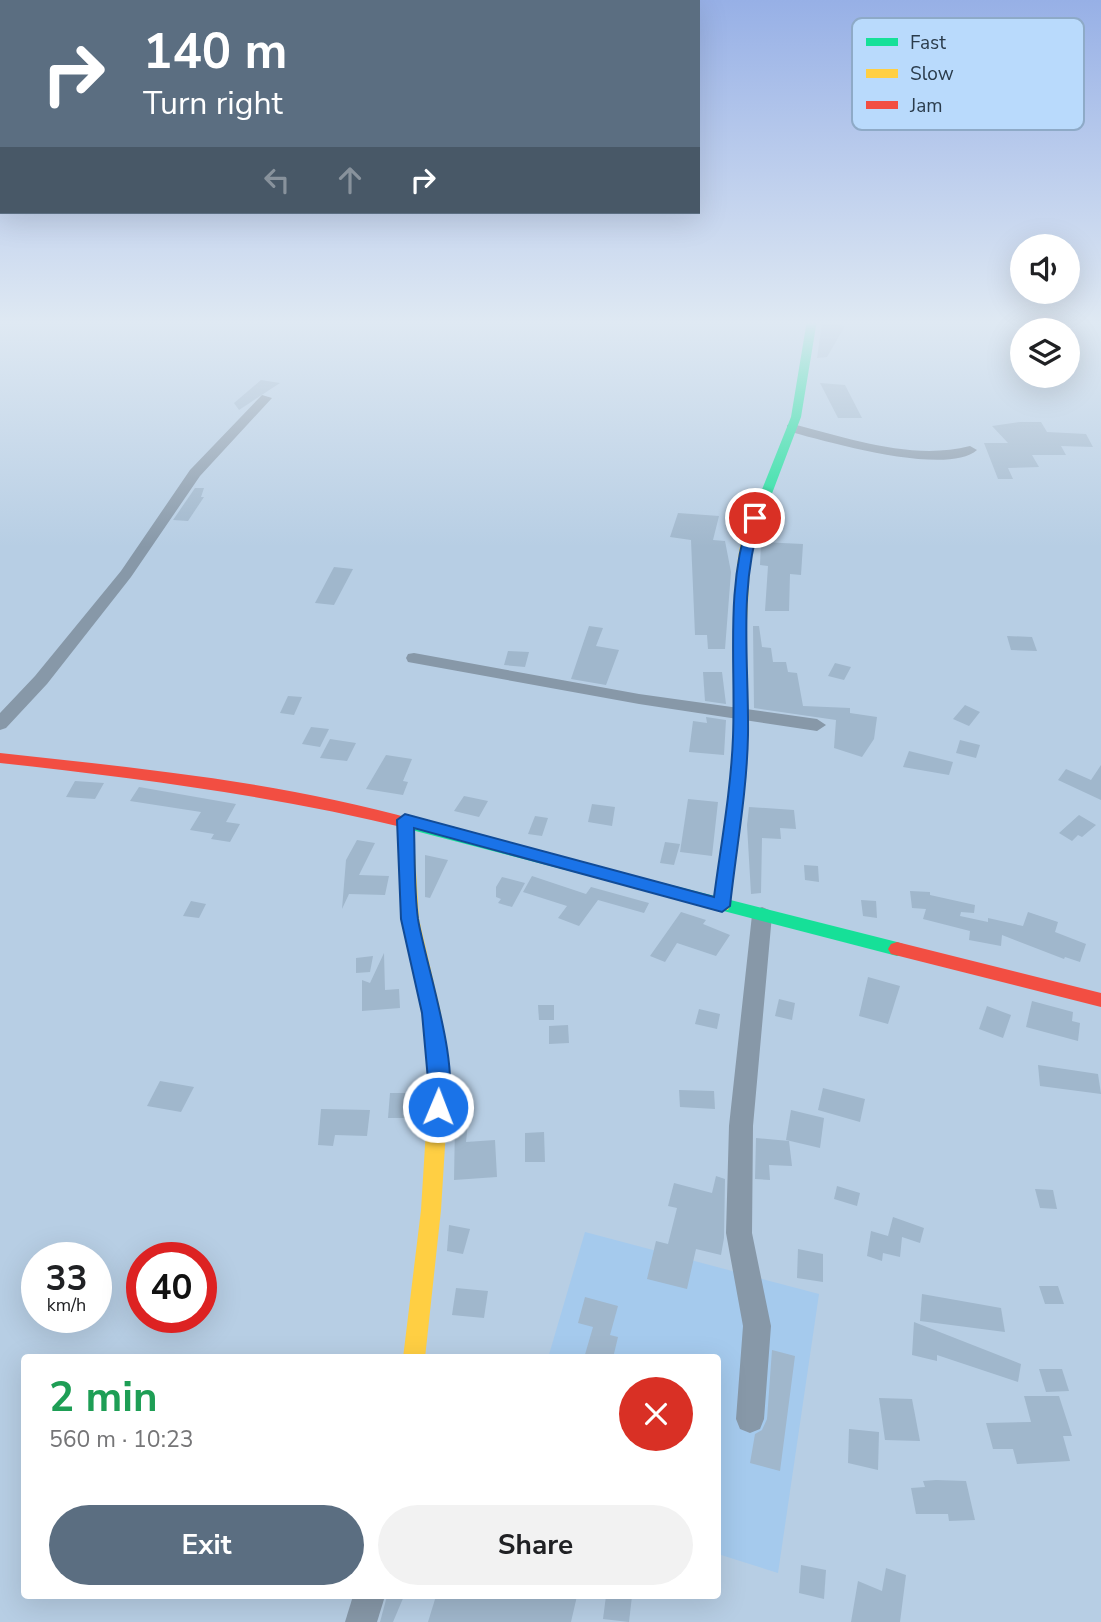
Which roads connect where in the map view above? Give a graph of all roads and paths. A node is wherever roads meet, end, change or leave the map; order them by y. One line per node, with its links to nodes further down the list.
1 (798, 396): 3 (main road)
2 (266, 398): 7 (street)
3 (792, 428): 4 (street); 6 (main road)
4 (970, 450)
5 (414, 658): 6 (street)
6 (740, 715): 8 (street); 11 (main road)
7 (0, 724)
8 (817, 725)
9 (0, 758): 10 (main road)
10 (405, 820): 11 (main road); 14 (main road)
11 (722, 906): 12 (main road)
12 (762, 915): 13 (main road); 15 (street)
13 (1101, 1000)
14 (414, 1354)
15 (750, 1419)
16 (368, 1599): 17 (street)
17 (361, 1622)

